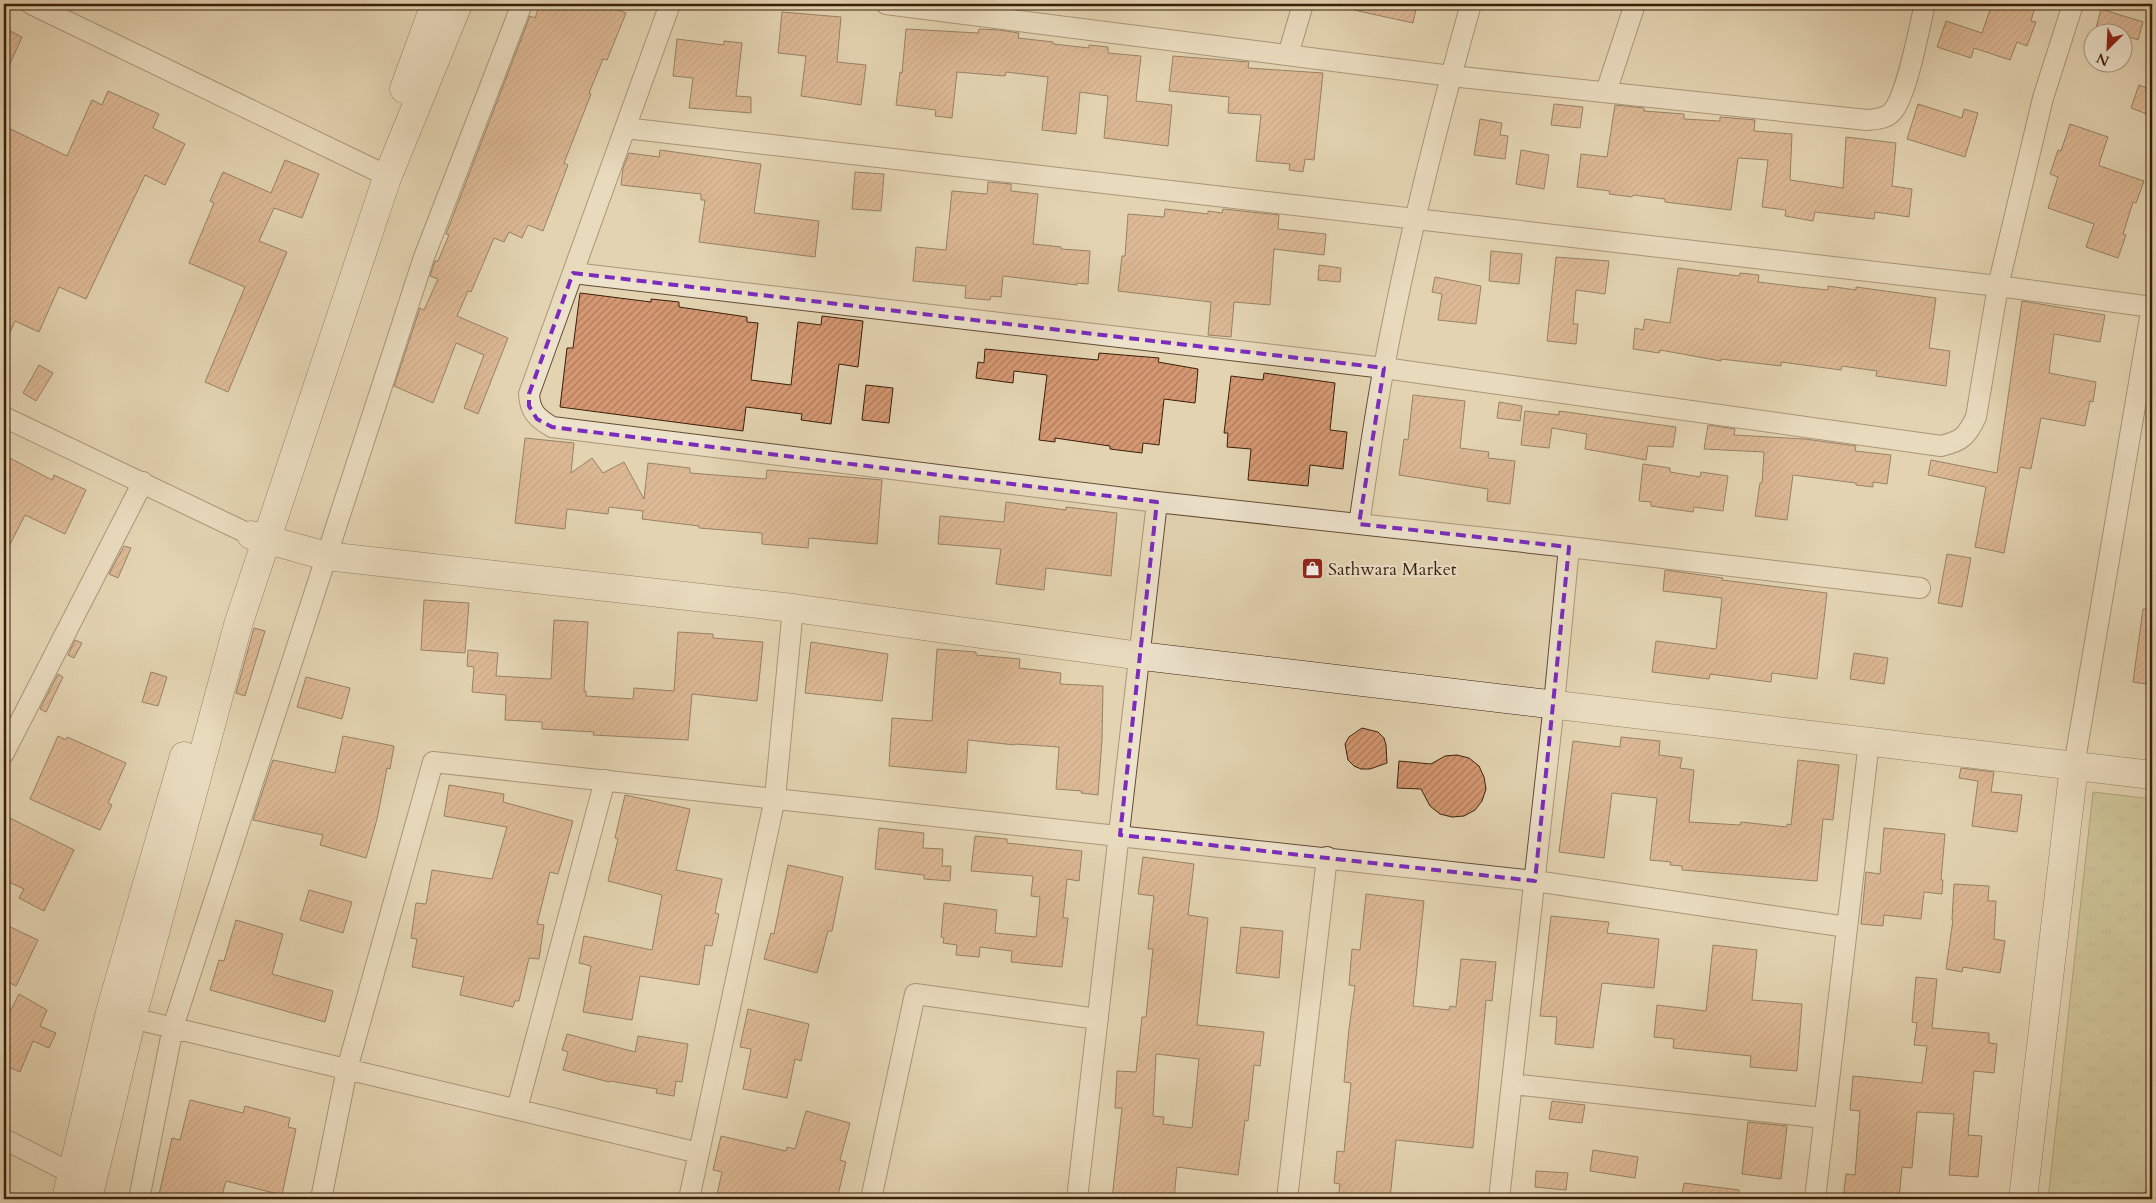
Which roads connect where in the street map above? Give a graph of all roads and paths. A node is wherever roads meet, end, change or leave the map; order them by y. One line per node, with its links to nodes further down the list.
1 (31, 4): 16 (street)
2 (435, 4): 16 (street)
3 (458, 4): 26 (street)
4 (522, 4): 28 (street)
5 (670, 4): 15 (street)
6 (886, 4): 12 (street)
7 (1303, 4): 12 (street)
8 (1471, 4): 13 (street)
9 (1635, 4): 14 (street)
10 (1925, 4): 14 (street)
11 (2074, 4): 19 (street)
12 (1288, 55): 13 (street)
13 (1451, 76): 14 (street); 17 (street)
14 (1606, 92)
15 (625, 128): 17 (street); 18 (street)
16 (375, 170): 26 (street)
17 (1415, 220): 19 (street); 21 (street)
18 (573, 273): 21 (street); 24 (street)
19 (1998, 286): 20 (street); 21 (street)
20 (2152, 306): 35 (street)
21 (1384, 368): 25 (street)
22 (4, 417): 23 (street)
23 (142, 482): 26 (street); 34 (street)
24 (1157, 502): 25 (street); 31 (street)
25 (1359, 524): 27 (street)
26 (259, 537): 28 (street); 43 (street)
27 (1569, 547): 29 (street); 32 (street)
28 (326, 556): 30 (street); 45 (street)
29 (1920, 588)
30 (792, 608): 31 (street); 38 (street)
31 (1141, 656): 32 (street); 39 (street)
32 (1554, 704): 33 (street); 41 (street)
33 (1869, 742): 35 (street); 42 (street)
34 (4, 753)
35 (2074, 766): 36 (street); 63 (street)
36 (2152, 775)
37 (605, 780): 38 (street); 46 (street); 48 (street)
38 (775, 798): 39 (street); 51 (street)
39 (1120, 835): 40 (street); 44 (street)
40 (1327, 857): 41 (street); 60 (street)
41 (1534, 881): 42 (street); 47 (street)
42 (1847, 927): 49 (street)
43 (121, 1016): 45 (street); 52 (street); 54 (street)
44 (1098, 1019): 58 (street); 59 (street)
45 (174, 1027): 46 (street); 55 (street)
46 (347, 1069): 48 (street); 56 (street)
47 (1512, 1084): 49 (street); 61 (street)
48 (517, 1110): 51 (street)
49 (1824, 1118): 62 (street)
50 (4, 1139): 52 (street)
51 (699, 1153): 57 (street)
52 (71, 1172): 53 (street)
53 (66, 1199)
54 (88, 1199)
55 (139, 1199)
56 (322, 1199)
57 (689, 1199)
58 (871, 1199)
59 (1077, 1199)
60 (1287, 1199)
61 (1499, 1199)
62 (1814, 1199)
63 (2024, 1199)

